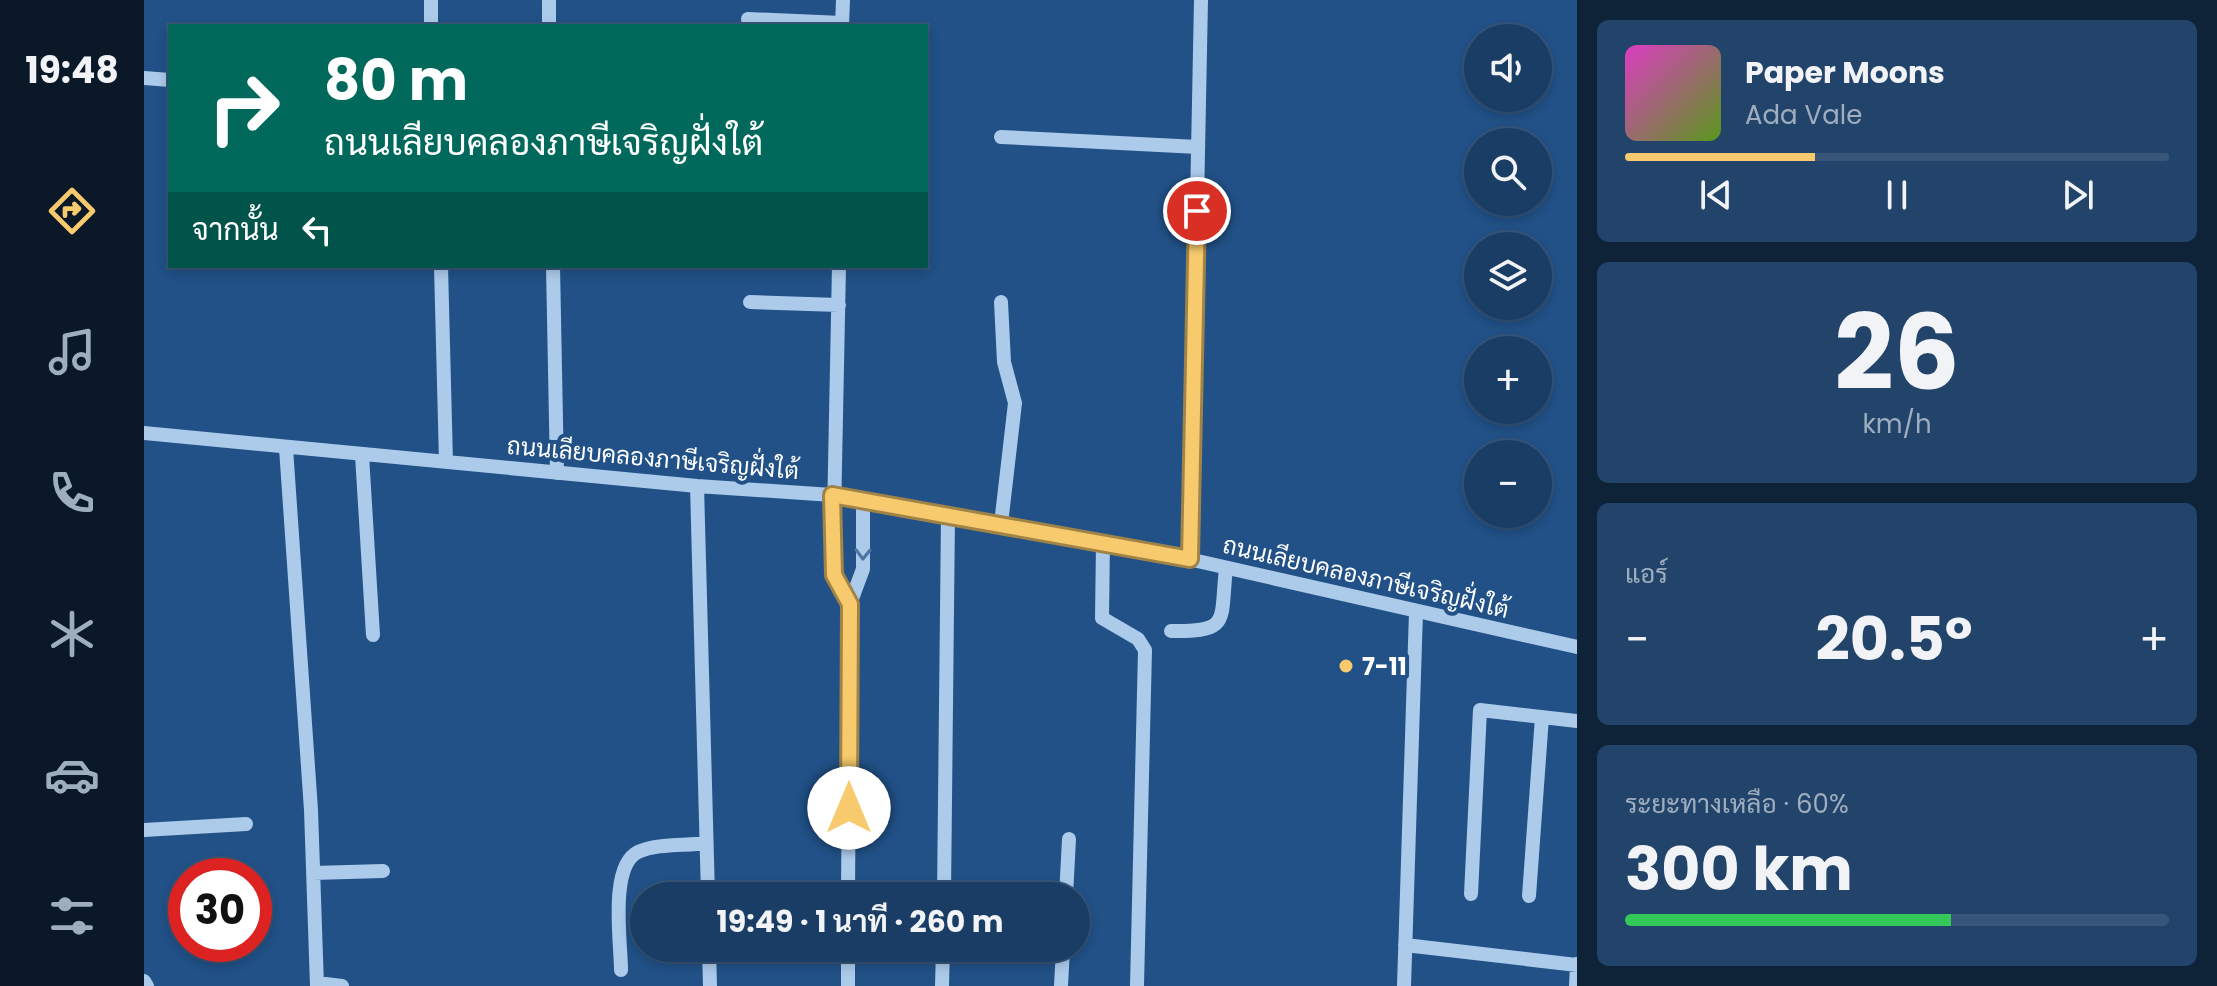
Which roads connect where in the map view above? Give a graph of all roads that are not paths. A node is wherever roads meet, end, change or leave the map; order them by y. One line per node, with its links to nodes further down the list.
1 (431, 0): 6 (street)
2 (549, 0): 7 (street)
3 (843, 0): 9 (street)
4 (1201, 0): 13 (street)
5 (748, 19): 8 (street)
6 (431, 24)
7 (549, 24)
8 (826, 24)
9 (842, 24)
10 (144, 78): 11 (street)
11 (168, 80)
12 (1001, 137): 13 (street)
13 (1198, 147): 31 (street)
14 (441, 268): 23 (street)
15 (553, 268): 24 (street)
16 (839, 268): 19 (street)
17 (750, 302): 19 (street)
18 (1001, 302): 29 (street)
19 (839, 305): 26 (street)
20 (144, 433): 21 (street, ถนนเลียบคลองภาษีเจริญฝั่งใต้)
21 (286, 448): 22 (street, ถนนเลียบคลองภาษีเจริญฝั่งใต้); 45 (street)
22 (362, 455): 23 (street, ถนนเลียบคลองภาษีเจริญฝั่งใต้); 36 (street)
23 (446, 462): 24 (street, ถนนเลียบคลองภาษีเจริญฝั่งใต้)
24 (557, 473): 25 (street, ถนนเลียบคลองภาษีเจริญฝั่งใต้)
25 (697, 486): 26 (street, ถนนเลียบคลองภาษีเจริญฝั่งใต้); 43 (street)
26 (832, 495): 27 (street, ถนนเลียบคลองภาษีเจริญฝั่งใต้); 33 (street)
27 (863, 501): 28 (street, ถนนเลียบคลองภาษีเจริญฝั่งใต้); 33 (street, one-way to 33)
28 (948, 515): 29 (street, ถนนเลียบคลองภาษีเจริญฝั่งใต้); 48 (street)
29 (1001, 524): 30 (street, ถนนเลียบคลองภาษีเจริญฝั่งใต้)
30 (1103, 542): 31 (street, ถนนเลียบคลองภาษีเจริญฝั่งใต้); 67 (street)
31 (1190, 559): 32 (street, ถนนเลียบคลองภาษีเจริญฝั่งใต้)
32 (1226, 568): 34 (street, ถนนเลียบคลองภาษีเจริญฝั่งใต้); 35 (street)
33 (850, 604): 47 (street)
34 (1416, 612): 37 (street, ถนนเลียบคลองภาษีเจริญฝั่งใต้); 52 (street)
35 (1171, 631)
36 (373, 635)
37 (1577, 647)
38 (1542, 717): 39 (street); 50 (street); 51 (street)
39 (1577, 721)
40 (246, 824): 41 (street)
41 (144, 830)
42 (1069, 839): 49 (street)
43 (706, 843): 46 (street); 58 (street)
44 (383, 871): 45 (street)
45 (313, 873): 60 (street)
46 (707, 882)
47 (848, 882)
48 (944, 882)
49 (1067, 882)
50 (1471, 894)
51 (1529, 896)
52 (1405, 945): 57 (street); 68 (street)
53 (709, 962): 63 (street)
54 (848, 962): 64 (street)
55 (943, 962): 65 (street)
56 (1062, 962): 66 (street)
57 (1577, 964): 69 (street)
58 (621, 970)
59 (144, 981): 61 (street)
60 (317, 984): 62 (street)
61 (147, 986)
62 (342, 986)
63 (710, 986)
64 (848, 986)
65 (942, 986)
66 (1061, 986)
67 (1137, 986)
68 (1404, 986)
69 (1576, 986)

